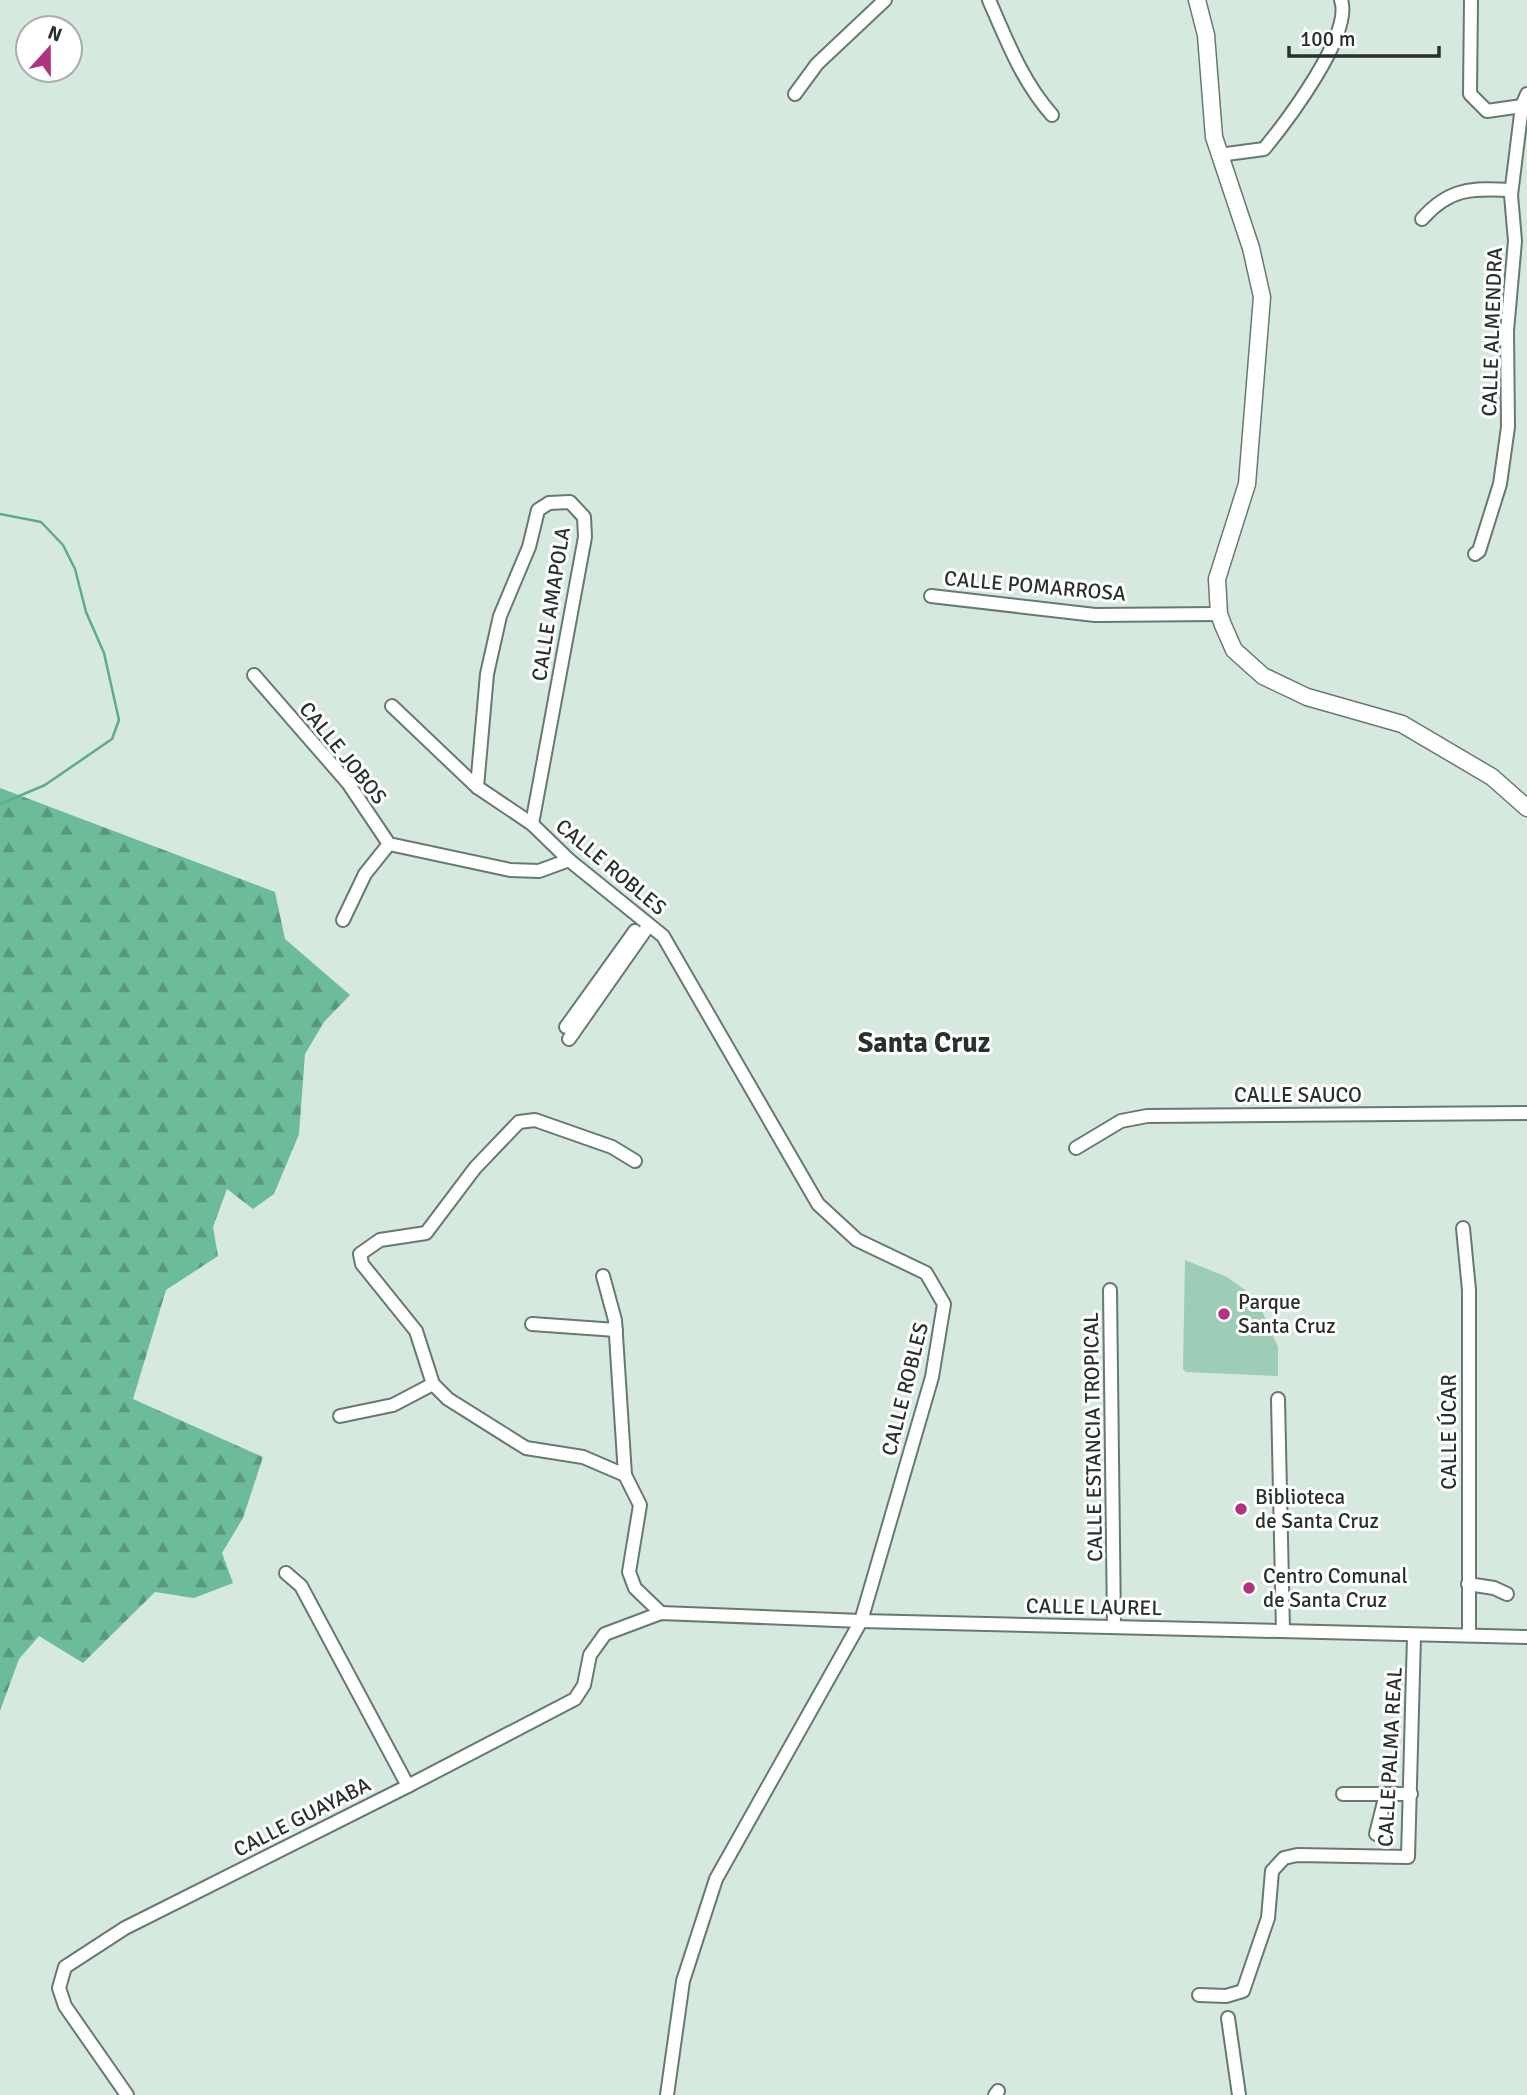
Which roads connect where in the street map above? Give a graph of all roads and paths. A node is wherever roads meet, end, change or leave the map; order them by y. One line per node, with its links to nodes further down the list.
1 (886, 0): 6 (street)
2 (989, 0): 8 (street)
3 (1197, 0): 9 (street)
4 (1341, 0): 9 (street)
5 (1471, 0): 7 (street)
6 (795, 94)
7 (1525, 100): 10 (street, CALLE ALMENDRA)
8 (1052, 115)
9 (1219, 155): 14 (street)
10 (1511, 190): 11 (street); 12 (street, CALLE ALMENDRA)
11 (1422, 219)
12 (1475, 554)
13 (931, 596): 14 (street, CALLE POMARROSA)
14 (1219, 614): 18 (street)
15 (254, 675): 20 (street, CALLE JOBOS)
16 (392, 706): 17 (street, CALLE ROBLES)
17 (477, 787): 19 (street, CALLE ROBLES); 19 (street, CALLE AMAPOLA)
18 (1527, 808)
19 (532, 824): 21 (street, CALLE ROBLES)
20 (389, 844): 21 (street); 22 (street)
21 (569, 860): 23 (street, CALLE ROBLES)
22 (343, 920)
23 (646, 923): 24 (street); 41 (street, CALLE ROBLES)
24 (568, 1033)
25 (1527, 1113): 26 (street, CALLE SAUCO)
26 (1076, 1148)
27 (635, 1161): 33 (street)
28 (1463, 1228): 38 (street, CALLE ÚCAR)
29 (603, 1276): 32 (street)
30 (1110, 1290): 42 (street, CALLE ESTANCIA TROPICAL)
31 (532, 1324): 32 (street)
32 (616, 1329): 36 (street)
33 (433, 1384): 35 (street); 36 (street)
34 (1278, 1399): 43 (street)
35 (340, 1416)
36 (625, 1475): 40 (street)
37 (286, 1573): 47 (street)
38 (1468, 1584): 39 (street); 44 (street, CALLE ÚCAR)
39 (1507, 1594)
40 (661, 1613): 41 (street, CALLE LAUREL); 47 (street, CALLE GUAYABA)
41 (861, 1621): 42 (street, CALLE LAUREL); 55 (street, CALLE ROBLES)
42 (1114, 1626): 43 (street, CALLE LAUREL)
43 (1283, 1631): 45 (street, CALLE LAUREL)
44 (1469, 1635): 45 (street, CALLE LAUREL); 46 (street, CALLE LAUREL)
45 (1414, 1636): 50 (street, CALLE PALMA REAL)
46 (1527, 1637)
47 (408, 1786): 54 (street, CALLE GUAYABA)
48 (1343, 1794): 49 (street)
49 (1386, 1794): 50 (street); 51 (street)
50 (1411, 1794): 52 (street, CALLE PALMA REAL)
51 (1376, 1834)
52 (1199, 1995)
53 (1228, 2018): 56 (street)
54 (127, 2095)
55 (667, 2095)
56 (1239, 2095)

